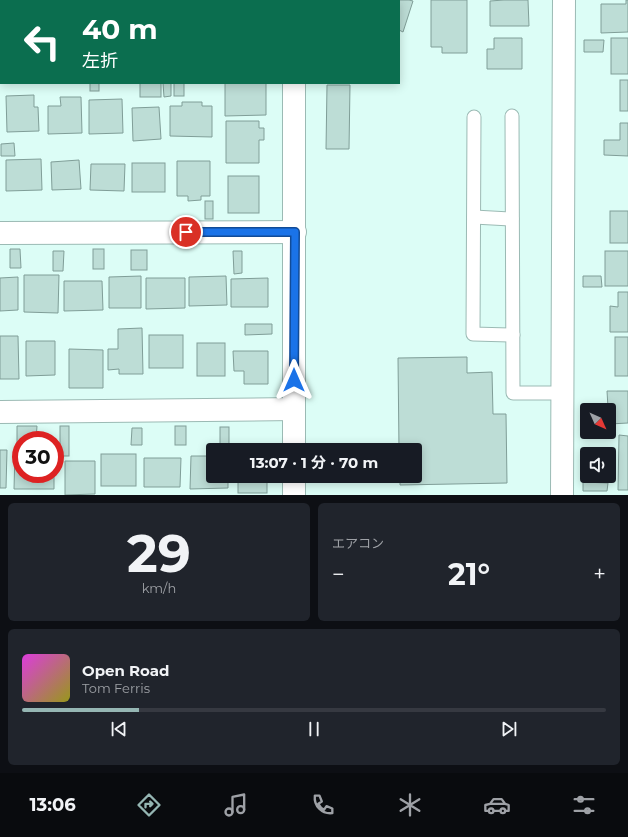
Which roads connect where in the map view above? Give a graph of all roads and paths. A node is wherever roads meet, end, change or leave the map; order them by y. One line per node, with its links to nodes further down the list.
1 (564, 0): 10 (street)
2 (294, 84): 7 (street)
3 (512, 116): 6 (lane)
4 (474, 117): 5 (lane)
5 (474, 217): 6 (lane); 9 (lane)
6 (512, 219): 9 (lane)
7 (295, 232): 8 (street); 11 (street)
8 (0, 233)
9 (513, 335): 10 (lane)
10 (563, 393): 16 (street)
11 (294, 409): 12 (street); 13 (street)
12 (0, 412)
13 (294, 443)
14 (294, 483): 15 (street)
15 (294, 495)
16 (562, 495)

